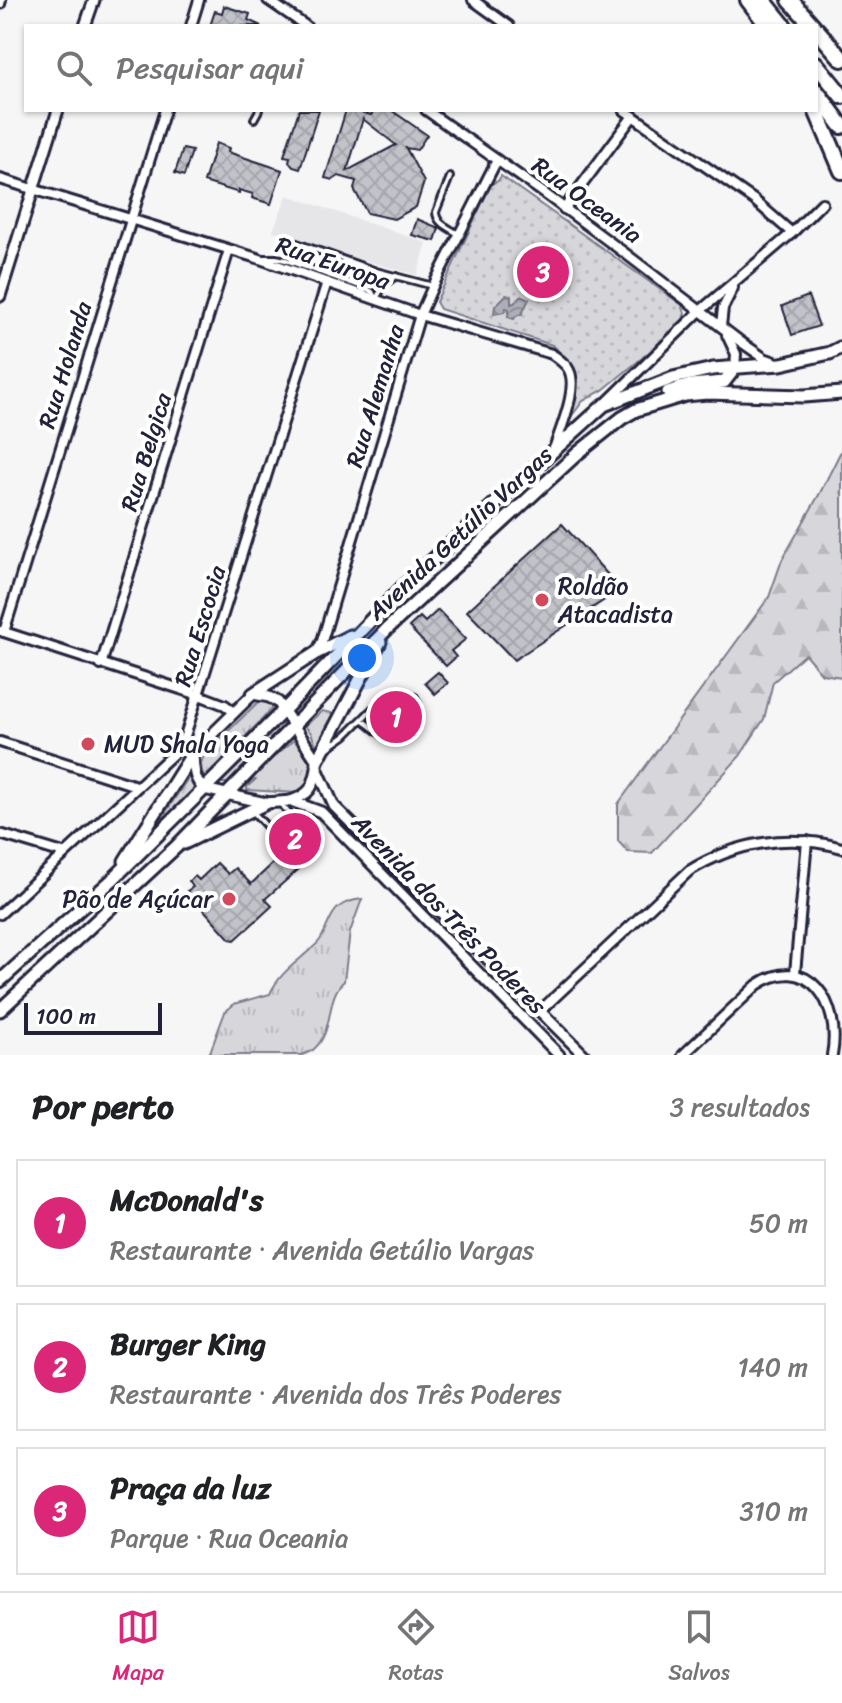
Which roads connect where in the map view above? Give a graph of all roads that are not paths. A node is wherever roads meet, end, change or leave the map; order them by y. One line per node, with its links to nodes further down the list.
1 (94, 0): 9 (street)
2 (199, 0): 10 (street)
3 (268, 0): 11 (street)
4 (473, 0): 12 (street)
5 (748, 0): 8 (highway)
6 (763, 0): 13 (highway)
7 (790, 0): 14 (highway)
8 (765, 23)
9 (86, 24)
10 (192, 24)
11 (303, 24)
12 (506, 24)
13 (782, 24)
14 (811, 24)
15 (818, 31): 16 (highway)
16 (842, 59)
17 (818, 66): 19 (highway)
18 (818, 94): 28 (highway)
19 (842, 96)
20 (57, 112): 33 (street)
21 (164, 112): 36 (street, Rua Holanda)
22 (258, 112): 27 (lane)
23 (429, 112): 29 (street, Rua Oceania)
24 (627, 112): 26 (street)
25 (817, 112): 30 (highway)
26 (633, 116): 35 (street); 37 (street)
27 (254, 119)
28 (842, 126)
29 (497, 160): 35 (street, Rua Oceania); 38 (street, Rua Alemanha)
30 (842, 171)
31 (450, 177): 38 (lane)
32 (0, 179): 33 (street, Rua Europa)
33 (33, 189): 36 (street, Rua Europa); 46 (street)
34 (822, 203): 37 (street, Avenida Getúlio Vargas)
35 (564, 209): 48 (street, Rua Oceania)
36 (131, 219): 40 (street, Rua Europa); 60 (street, Rua Holanda)
37 (792, 233): 43 (street, Avenida Getúlio Vargas)
38 (460, 235): 45 (street, Rua Alemanha)
39 (291, 241): 42 (lane)
40 (229, 250): 41 (street, Rua Europa); 62 (street, Rua Belgica)
41 (257, 258): 44 (street, Rua Europa); 47 (lane)
42 (396, 276): 45 (lane); 47 (lane)
43 (738, 281): 48 (street, Avenida Getúlio Vargas); 50 (street)
44 (327, 282): 47 (street, Rua Europa); 64 (street, Rua Escocia)
45 (433, 286): 49 (street, Rua Alemanha)
46 (0, 296)
47 (375, 299): 49 (street, Rua Europa)
48 (700, 311): 50 (street, Rua Oceania); 55 (street, Avenida Getúlio Vargas)
49 (420, 315): 57 (street, Rua Europa); 61 (street, Rua Alemanha)
50 (721, 326): 52 (street, Rua Oceania); 53 (street)
51 (842, 347): 52 (main road, Avenida Getúlio Vargas)
52 (781, 364): 53 (main road, Avenida Getúlio Vargas)
53 (735, 368): 55 (main road, Avenida Getúlio Vargas); 56 (main road)
54 (842, 393): 56 (main road, Avenida Getúlio Vargas)
55 (604, 405): 57 (main road, Avenida Getúlio Vargas)
56 (636, 410): 59 (main road, Avenida Getúlio Vargas)
57 (554, 449): 58 (main road, Avenida Getúlio Vargas)
58 (364, 627): 61 (main road); 65 (main road, Avenida Getúlio Vargas)
59 (387, 629): 68 (main road, Avenida Getúlio Vargas); 71 (main road)
60 (2, 631): 62 (street)
61 (316, 653): 63 (main road)
62 (101, 665): 64 (street)
63 (253, 694): 65 (street); 66 (street)
64 (199, 695): 66 (street); 72 (street, Rua Escocia)
65 (284, 710): 68 (street, Avenida dos Três Poderes); 73 (main road, Avenida Getúlio Vargas)
66 (234, 712): 70 (street)
67 (361, 720): 67 (lane); 71 (lane)
68 (293, 725): 71 (street, Avenida dos Três Poderes); 74 (main road, Avenida Getúlio Vargas)
69 (0, 742): 72 (street)
70 (193, 753): 73 (street); 83 (main road)
71 (319, 760): 75 (street); 88 (street, Avenida dos Três Poderes)
72 (136, 786): 82 (street, Rua Escocia)
73 (204, 789): 74 (street, Avenida dos Três Poderes); 83 (main road, Avenida Getúlio Vargas)
74 (226, 794): 76 (street, Avenida dos Três Poderes); 80 (main road, Avenida Getúlio Vargas)
75 (291, 801): 76 (street, Avenida dos Três Poderes); 90 (street, Avenida dos Três Poderes)
76 (272, 803): 77 (main road); 77 (lane)
77 (252, 811): 80 (main road)
78 (0, 834): 82 (street)
79 (807, 841): 81 (street); 85 (street); 88 (street)
80 (176, 847): 87 (main road, Avenida Getúlio Vargas)
81 (842, 848)
82 (63, 853): 84 (street, Rua Escocia)
83 (112, 880): 86 (main road, Avenida Getúlio Vargas)
84 (0, 914)
85 (795, 973): 89 (street); 92 (street)
86 (0, 981)
87 (0, 1010)
88 (540, 1011): 91 (street, Avenida dos Três Poderes)
89 (842, 1021): 93 (street)
90 (559, 1055)
91 (584, 1055)
92 (683, 1055)
93 (832, 1055)

